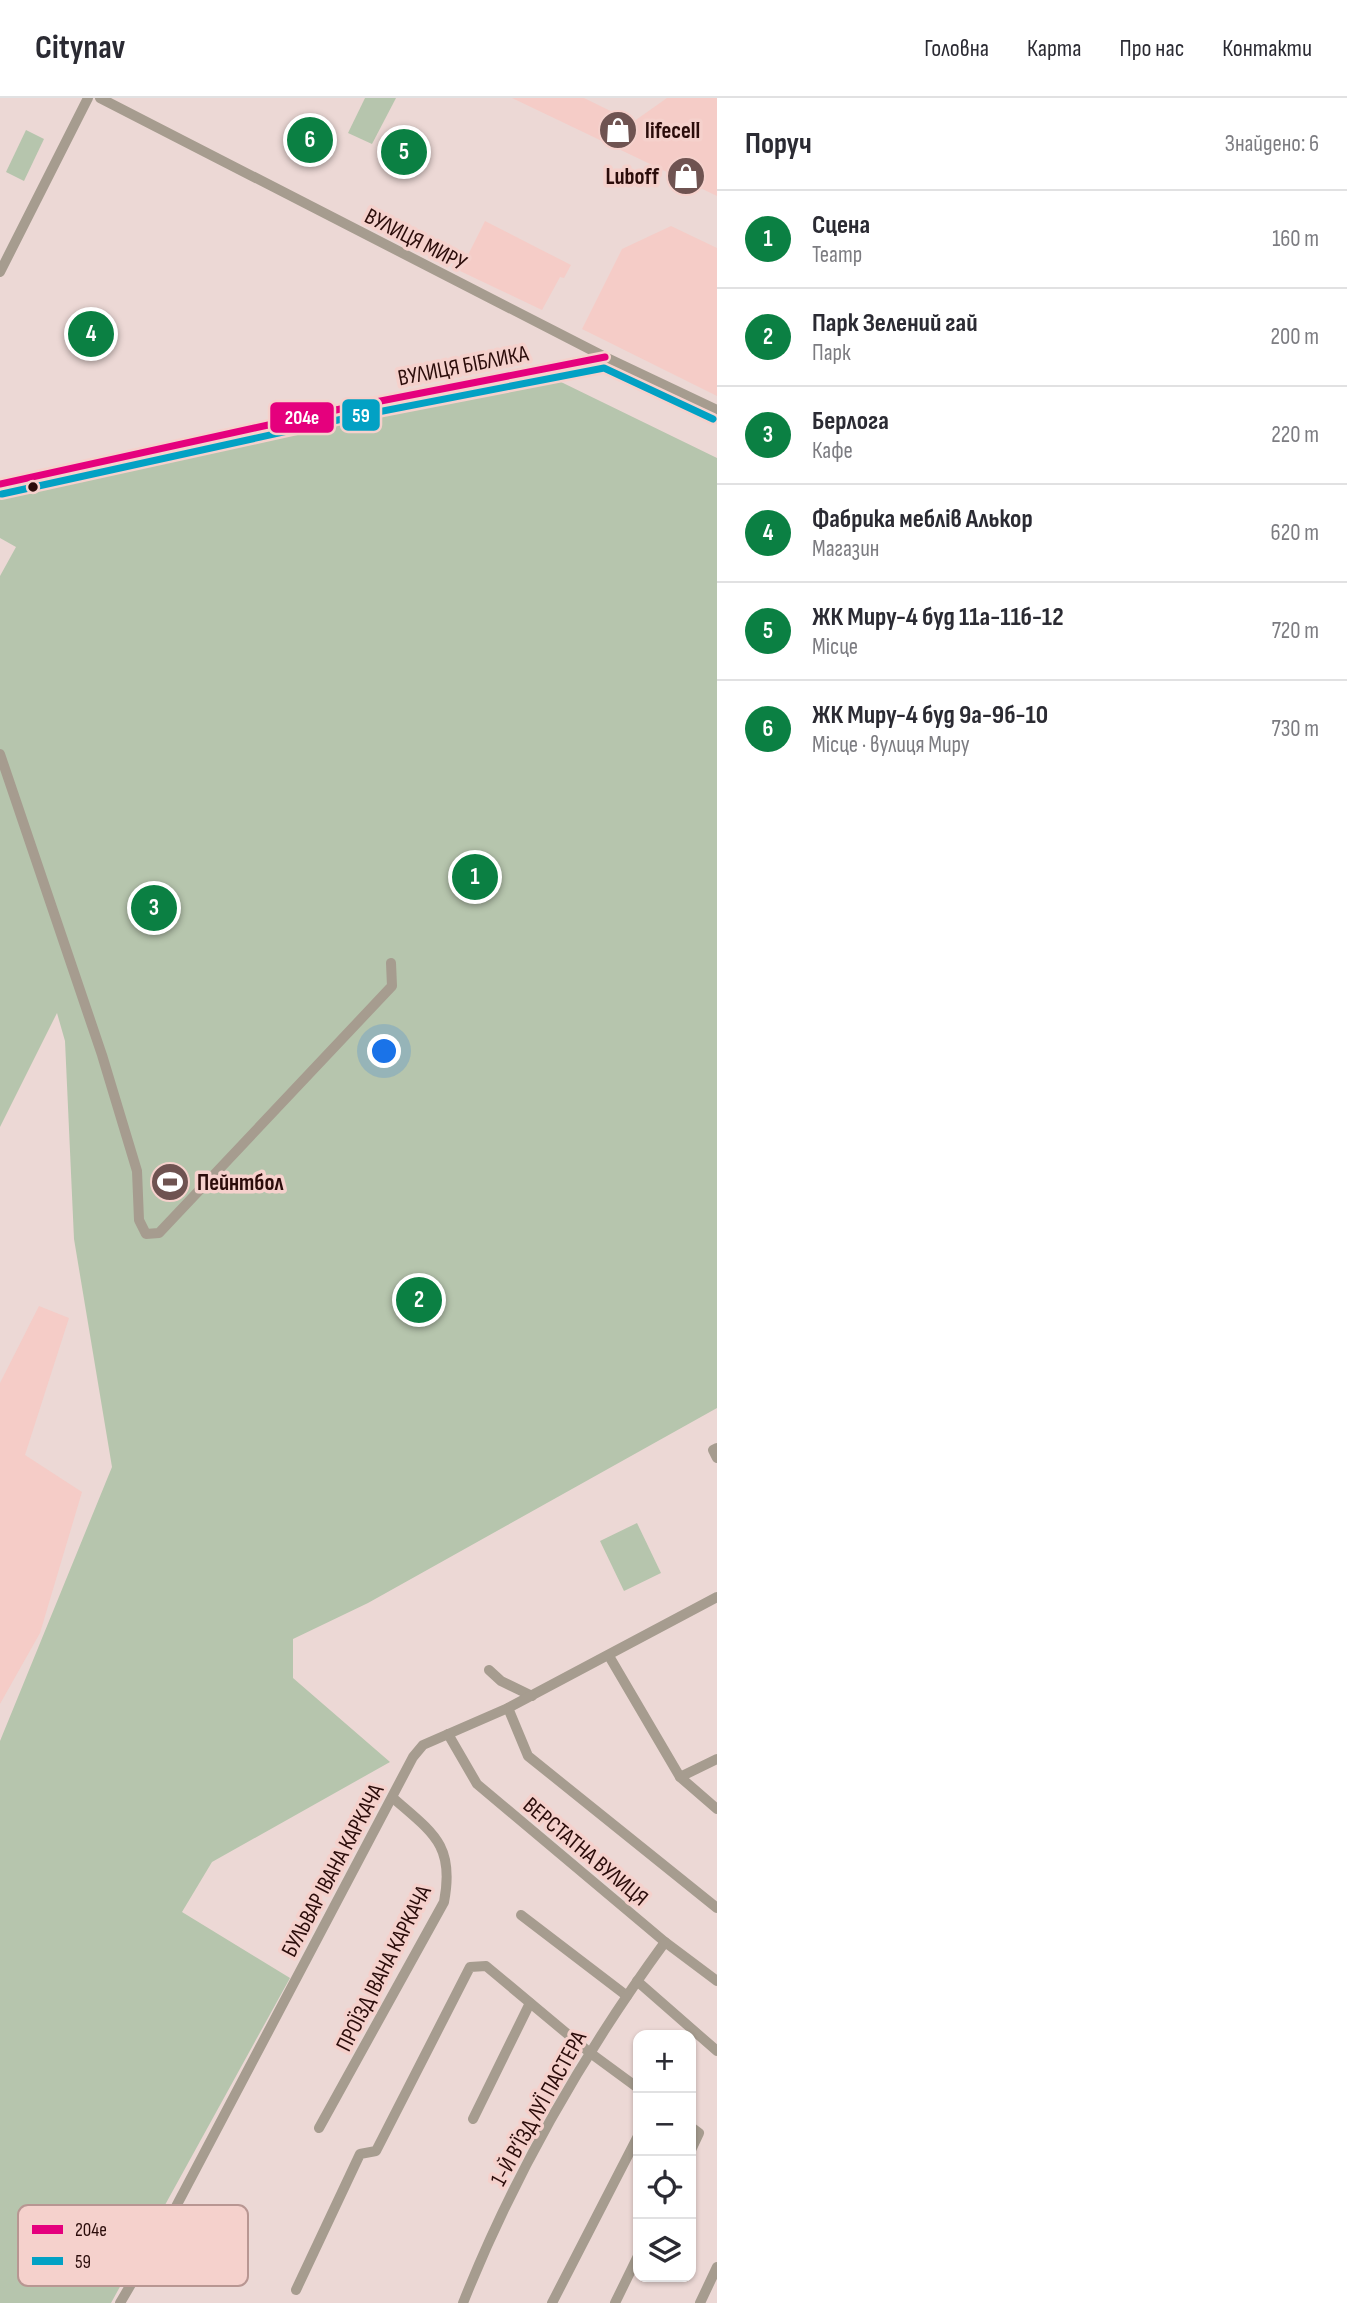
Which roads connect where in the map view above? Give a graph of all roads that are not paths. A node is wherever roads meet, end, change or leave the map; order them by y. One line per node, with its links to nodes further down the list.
1 (88, 98): 3 (street)
2 (100, 98): 4 (street, ВУЛИЦЯ МИРУ)
3 (0, 272)
4 (605, 357): 5 (street, ВУЛИЦЯ МИРУ); 6 (street, ВУЛИЦЯ БІБЛИКА)
5 (717, 410)
6 (0, 484)
7 (0, 754): 8 (street)
8 (391, 963)
9 (717, 1448): 10 (street)
10 (717, 1458)
11 (717, 1597): 12 (street, БУЛЬВАР ІВАНА КАРКАЧА)
12 (609, 1656): 14 (street, БУЛЬВАР ІВАНА КАРКАЧА); 18 (street)
13 (489, 1670): 14 (street)
14 (532, 1696): 15 (street, БУЛЬВАР ІВАНА КАРКАЧА)
15 (508, 1709): 16 (street, БУЛЬВАР ІВАНА КАРКАЧА); 21 (street)
16 (448, 1734): 19 (street, БУЛЬВАР ІВАНА КАРКАЧА); 23 (street, ВЕРСТАТНА ВУЛИЦЯ)
17 (717, 1759): 18 (street)
18 (680, 1777): 20 (street)
19 (393, 1798): 32 (street, ПРОЇЗД ІВАНА КАРКАЧА); 34 (street, БУЛЬВАР ІВАНА КАРКАЧА)
20 (717, 1810)
21 (717, 1908)
22 (521, 1915): 26 (street)
23 (665, 1942): 24 (street, 1-Й В’ЇЗД ЛУЇ ПАСТЕРА); 25 (street, ВЕРСТАТНА ВУЛИЦЯ)
24 (637, 1981): 26 (street, 1-Й В’ЇЗД ЛУЇ ПАСТЕРА); 28 (street)
25 (717, 1981)
26 (627, 1996): 29 (street, 1-Й В’ЇЗД ЛУЇ ПАСТЕРА)
27 (530, 2003): 29 (street); 31 (street); 38 (street)
28 (717, 2051)
29 (589, 2052): 30 (street); 40 (street, 1-Й В’ЇЗД ЛУЇ ПАСТЕРА)
30 (633, 2084)
31 (473, 2119)
32 (319, 2128)
33 (633, 2146): 41 (street)
34 (177, 2205)
35 (633, 2266): 42 (street)
36 (717, 2266): 43 (street)
37 (130, 2286): 39 (street, БУЛЬВАР ІВАНА КАРКАЧА)
38 (296, 2290)
39 (120, 2303)
40 (463, 2303)
41 (552, 2303)
42 (615, 2303)
43 (700, 2303)

